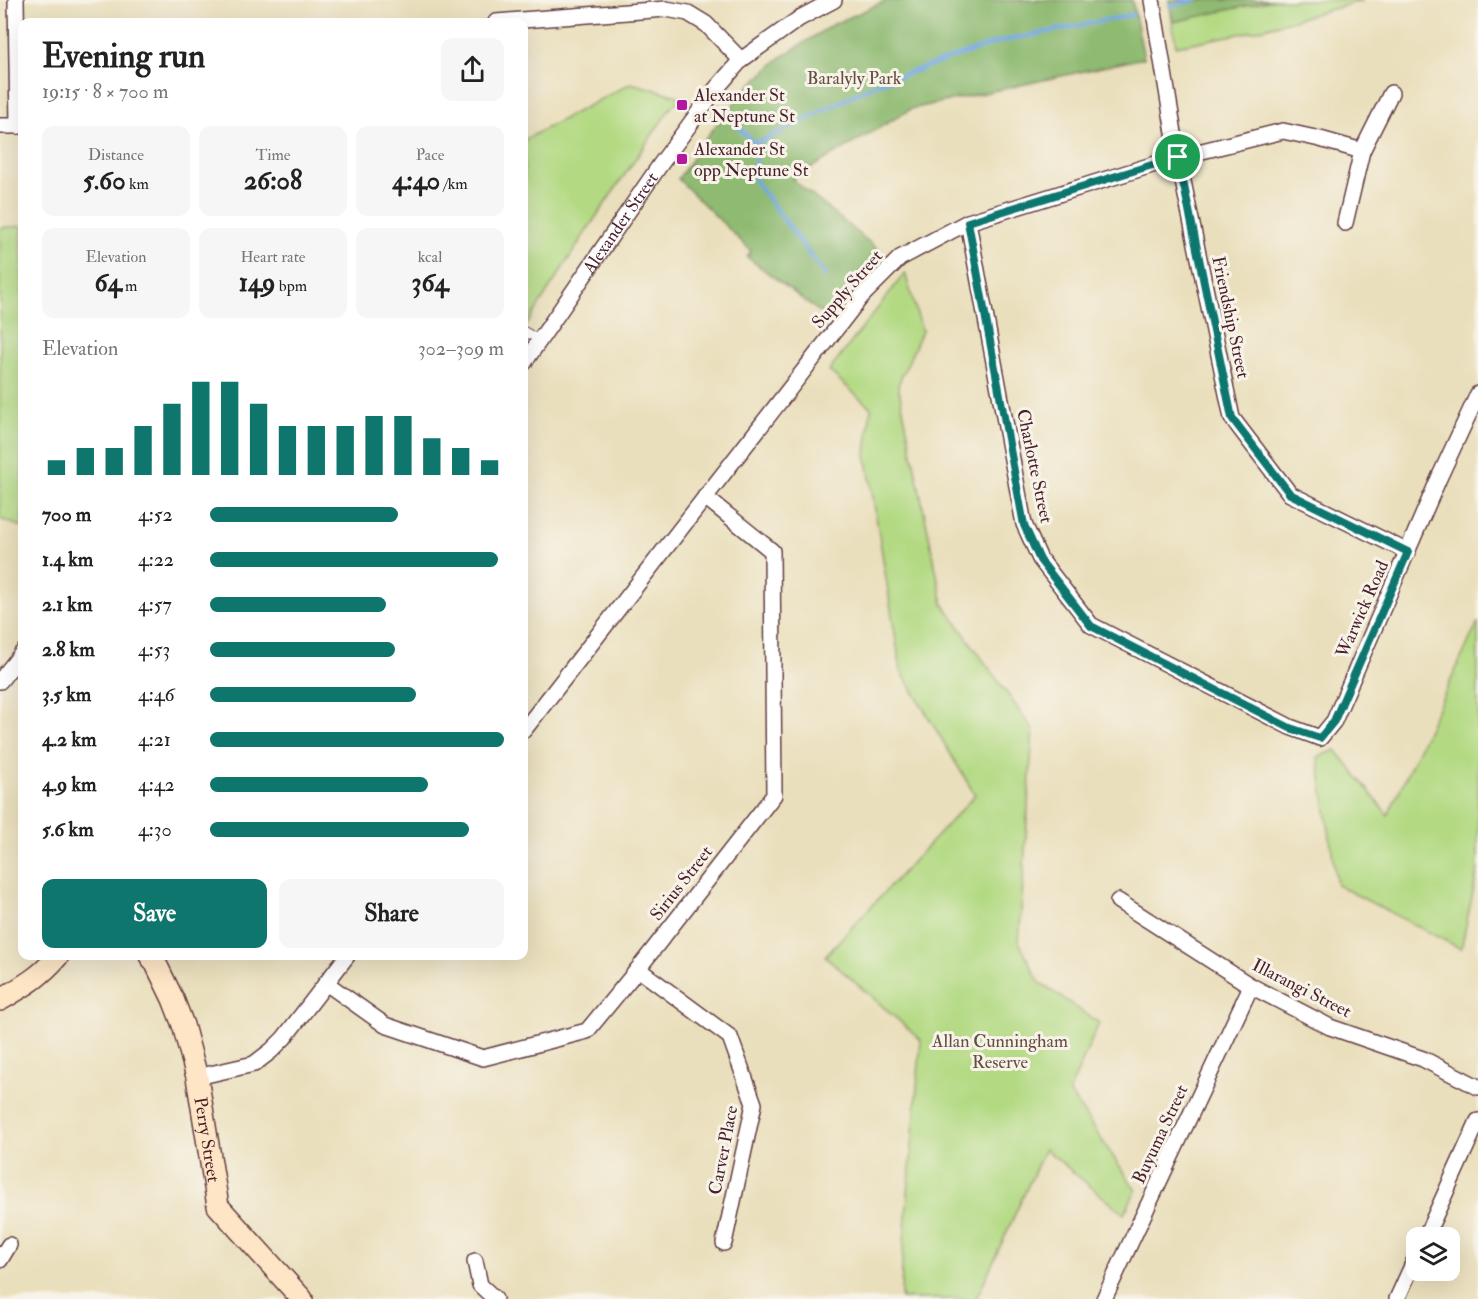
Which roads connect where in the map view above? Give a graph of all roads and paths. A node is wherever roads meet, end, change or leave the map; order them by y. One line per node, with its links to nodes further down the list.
1 (16, 0): 6 (street)
2 (834, 0): 5 (street, Alexander Street)
3 (1152, 0): 11 (street, Friendship Street)
4 (528, 20): 5 (street)
5 (741, 60): 15 (street, Alexander Street)
6 (18, 63)
7 (1391, 93): 10 (street)
8 (0, 126): 9 (street)
9 (18, 126)
10 (1362, 151): 11 (street, Supply Street); 13 (street)
11 (1178, 157): 12 (street, Supply Street); 19 (street, Friendship Street)
12 (968, 222): 18 (street, Supply Street); 23 (street, Charlotte Street)
13 (1346, 224)
14 (528, 333): 15 (lane)
15 (539, 340): 16 (street, Alexander Street)
16 (528, 357)
17 (1478, 394): 19 (street, Warwick Road)
18 (705, 497): 22 (street, Supply Street); 28 (street, Sirius Street)
19 (1408, 552): 23 (street, Warwick Road)
20 (18, 658): 21 (street)
21 (0, 681)
22 (528, 725)
23 (1320, 738)
24 (1118, 901): 30 (street, Illarangi Street)
25 (54, 960): 31 (street)
26 (153, 960): 32 (street, Perry Street)
27 (344, 960): 29 (street)
28 (638, 969): 29 (street, Sirius Street); 36 (street, Carver Place)
29 (326, 983): 32 (street)
30 (1251, 986): 33 (street, Illarangi Street); 43 (street, Buyuma Street)
31 (0, 1000)
32 (197, 1077): 41 (street, Perry Street)
33 (1478, 1088)
34 (1478, 1120): 35 (street)
35 (1430, 1227)
36 (724, 1243)
37 (9, 1245): 38 (street)
38 (0, 1260)
39 (475, 1261): 42 (street)
40 (1406, 1279): 44 (street)
41 (303, 1299)
42 (495, 1299)
43 (1104, 1299)
44 (1397, 1299)

